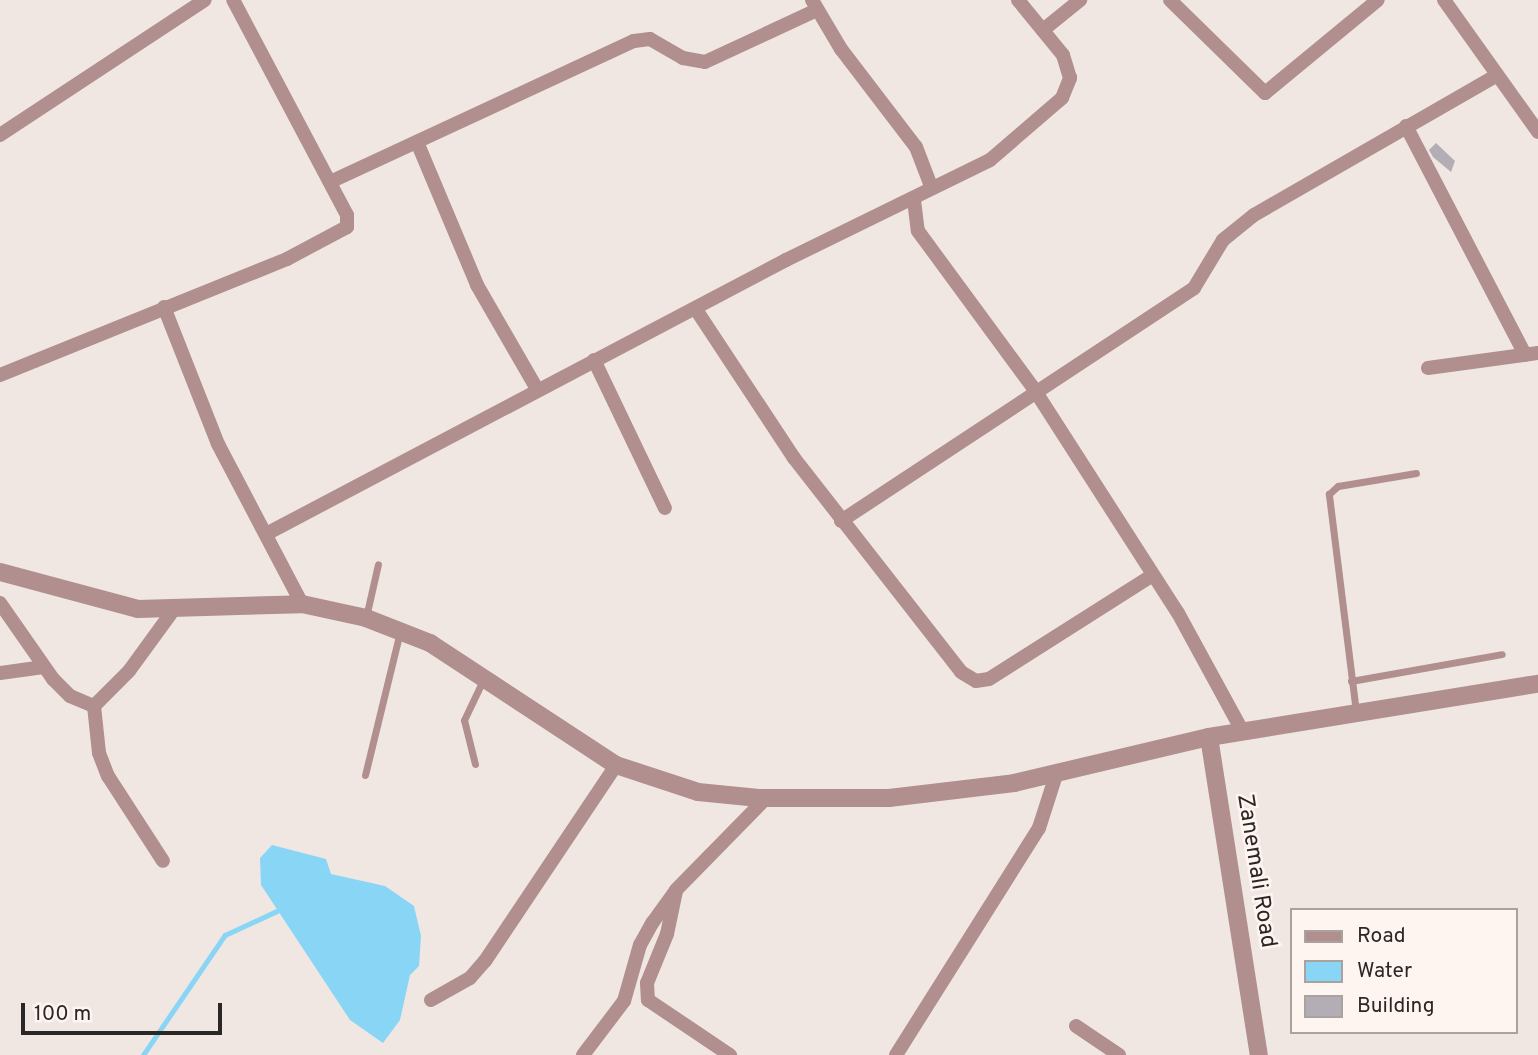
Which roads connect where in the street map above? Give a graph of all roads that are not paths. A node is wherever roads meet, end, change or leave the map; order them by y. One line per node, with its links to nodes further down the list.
1 (205, 0): 13 (street)
2 (233, 0): 16 (street)
3 (1018, 0): 9 (street)
4 (1080, 0): 9 (street)
5 (1170, 0): 6 (street)
6 (1378, 0)
7 (1444, 0): 10 (street)
8 (815, 5): 15 (street); 17 (street)
9 (1044, 30): 17 (street)
10 (1497, 75): 12 (street); 14 (street)
11 (0, 115): 13 (street)
12 (1406, 126): 21 (street); 26 (street)
13 (4, 132)
14 (1538, 132)
15 (417, 142): 16 (street); 25 (street)
16 (330, 182): 19 (street)
17 (931, 186): 18 (street)
18 (914, 200): 20 (street); 26 (street)
19 (164, 307): 24 (street); 30 (street)
20 (696, 311): 22 (street); 29 (street)
21 (1532, 354): 23 (street)
22 (594, 360): 25 (street); 28 (street)
23 (1429, 368)
24 (0, 374)
25 (537, 389): 30 (street)
26 (1034, 389): 29 (street); 33 (street)
27 (1416, 473): 43 (lane)
28 (665, 508)
29 (841, 521): 33 (street)
30 (268, 533): 35 (street)
31 (379, 564): 37 (lane)
32 (0, 572): 36 (street)
33 (1151, 576): 47 (street)
34 (0, 603): 40 (street)
35 (302, 604): 36 (street); 37 (street)
36 (175, 608): 45 (street)
37 (366, 618): 38 (street)
38 (401, 630): 42 (street); 51 (lane)
39 (1502, 654): 43 (lane)
40 (44, 667): 41 (street); 45 (street)
41 (0, 673)
42 (484, 678): 49 (lane); 50 (street)
43 (1351, 681): 46 (lane)
44 (1538, 684): 46 (street)
45 (94, 706): 54 (street)
46 (1356, 712): 47 (street)
47 (1243, 732): 48 (street)
48 (1209, 737): 52 (street); 62 (street, Zanemali Road)
49 (474, 764)
50 (616, 765): 53 (street); 56 (street)
51 (365, 775)
52 (1056, 775): 53 (street); 60 (street)
53 (766, 798): 55 (street)
54 (163, 861)
55 (676, 890): 58 (street); 59 (street)
56 (431, 1000)
57 (1076, 1026): 61 (street)
58 (583, 1055)
59 (730, 1055)
60 (896, 1055)
61 (1119, 1055)
62 (1259, 1055)

